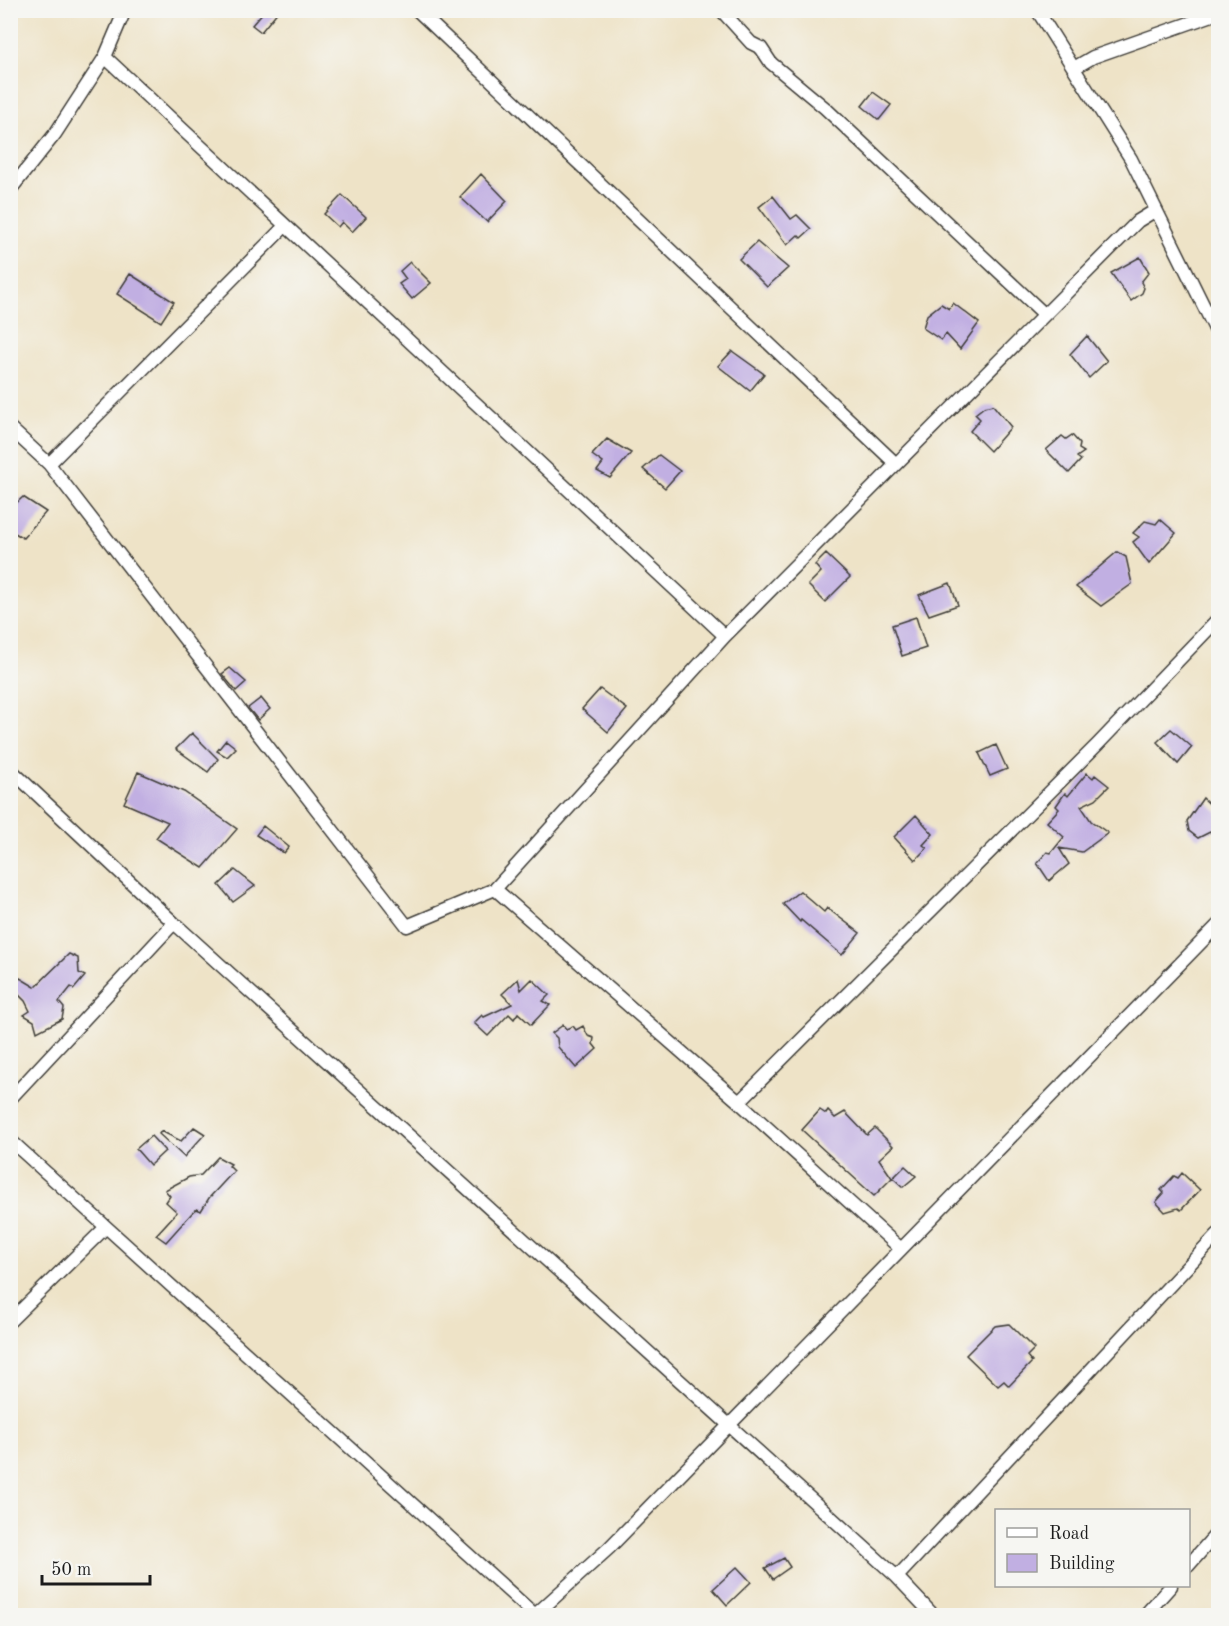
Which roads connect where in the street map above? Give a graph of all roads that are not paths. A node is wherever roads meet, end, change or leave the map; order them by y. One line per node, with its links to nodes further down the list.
1 (125, 10): 6 (street)
2 (417, 10): 14 (street)
3 (721, 10): 11 (street)
4 (1037, 10): 7 (street)
5 (1218, 13): 7 (street)
6 (105, 57): 8 (street); 10 (street)
7 (1074, 68): 9 (street)
8 (10, 190)
9 (1156, 210): 11 (street); 12 (street)
10 (285, 226): 15 (street); 17 (street)
11 (1044, 314): 14 (street)
12 (1218, 335)
13 (10, 428): 15 (street)
14 (895, 463): 17 (street)
15 (49, 464): 19 (street)
16 (1218, 619): 23 (street)
17 (725, 636): 19 (street)
18 (10, 769): 20 (street)
19 (495, 889): 23 (street)
20 (174, 923): 22 (street); 29 (street)
21 (1218, 925): 27 (street)
22 (10, 1099)
23 (739, 1102): 27 (street)
24 (10, 1140): 25 (street)
25 (106, 1227): 28 (street); 34 (street)
26 (1218, 1234): 32 (street)
27 (901, 1248): 29 (street)
28 (10, 1321)
29 (729, 1425): 32 (street); 34 (street)
30 (1218, 1532): 31 (street)
31 (1190, 1564)
32 (897, 1578): 35 (street)
33 (1170, 1587): 36 (street)
34 (535, 1615)
35 (934, 1616)
36 (1144, 1616)

